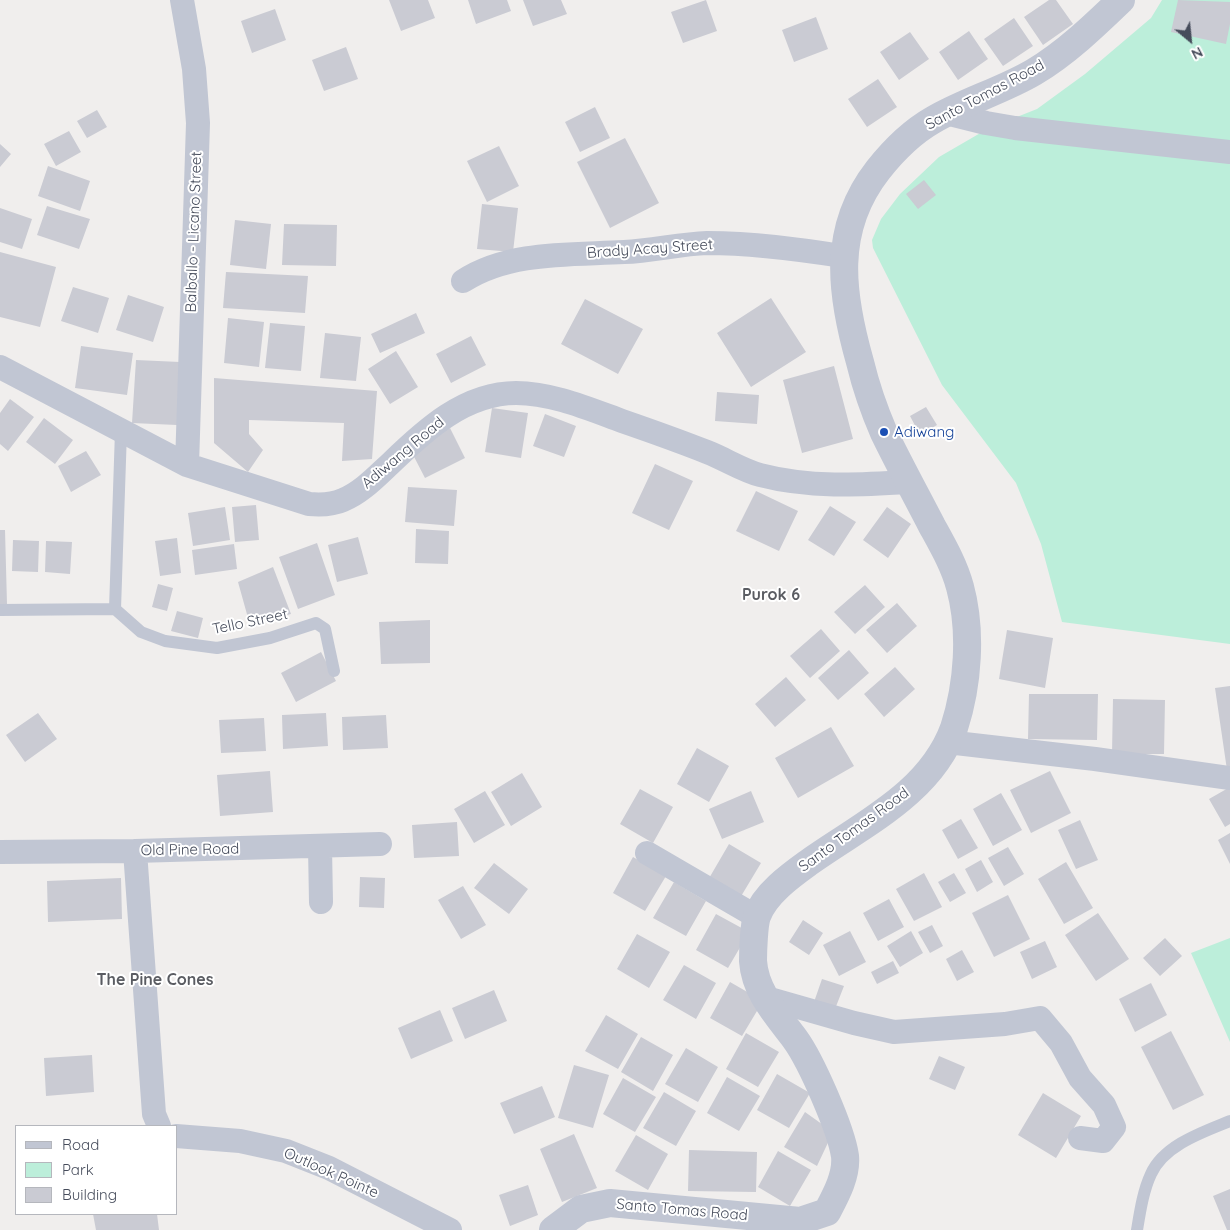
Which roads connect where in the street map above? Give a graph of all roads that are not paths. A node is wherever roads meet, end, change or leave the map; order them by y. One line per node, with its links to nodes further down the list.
1 (182, 0): 9 (street, Balballo - Licano Street)
2 (1121, 0): 3 (street, Santo Tomas Road)
3 (946, 113): 4 (street); 5 (street, Santo Tomas Road)
4 (1230, 152)
5 (842, 256): 6 (street, Brady Acay Street); 10 (street, Santo Tomas Road)
6 (463, 282)
7 (0, 367): 8 (street, Adiwang Road)
8 (121, 431): 9 (street, Adiwang Road); 11 (lane)
9 (187, 465): 10 (street, Adiwang Road)
10 (910, 482): 14 (street, Santo Tomas Road)
11 (115, 609): 12 (lane); 13 (lane, Tello Street)
12 (0, 610)
13 (334, 671)
14 (947, 742): 15 (street); 22 (street, Santo Tomas Road)
15 (1230, 778)
16 (380, 844): 17 (street, Old Pine Road)
17 (320, 847): 18 (street, Old Pine Road); 21 (street)
18 (136, 851): 19 (street, Old Pine Road); 25 (street)
19 (0, 852)
20 (647, 853): 22 (street)
21 (321, 902)
22 (757, 917): 23 (street, Santo Tomas Road)
23 (763, 997): 27 (street); 29 (street, Santo Tomas Road)
24 (1230, 1121): 30 (lane)
25 (159, 1125)
26 (178, 1136): 28 (street, Outlook Pointe)
27 (1080, 1138)
28 (450, 1230)
29 (553, 1230)
30 (1137, 1230)

